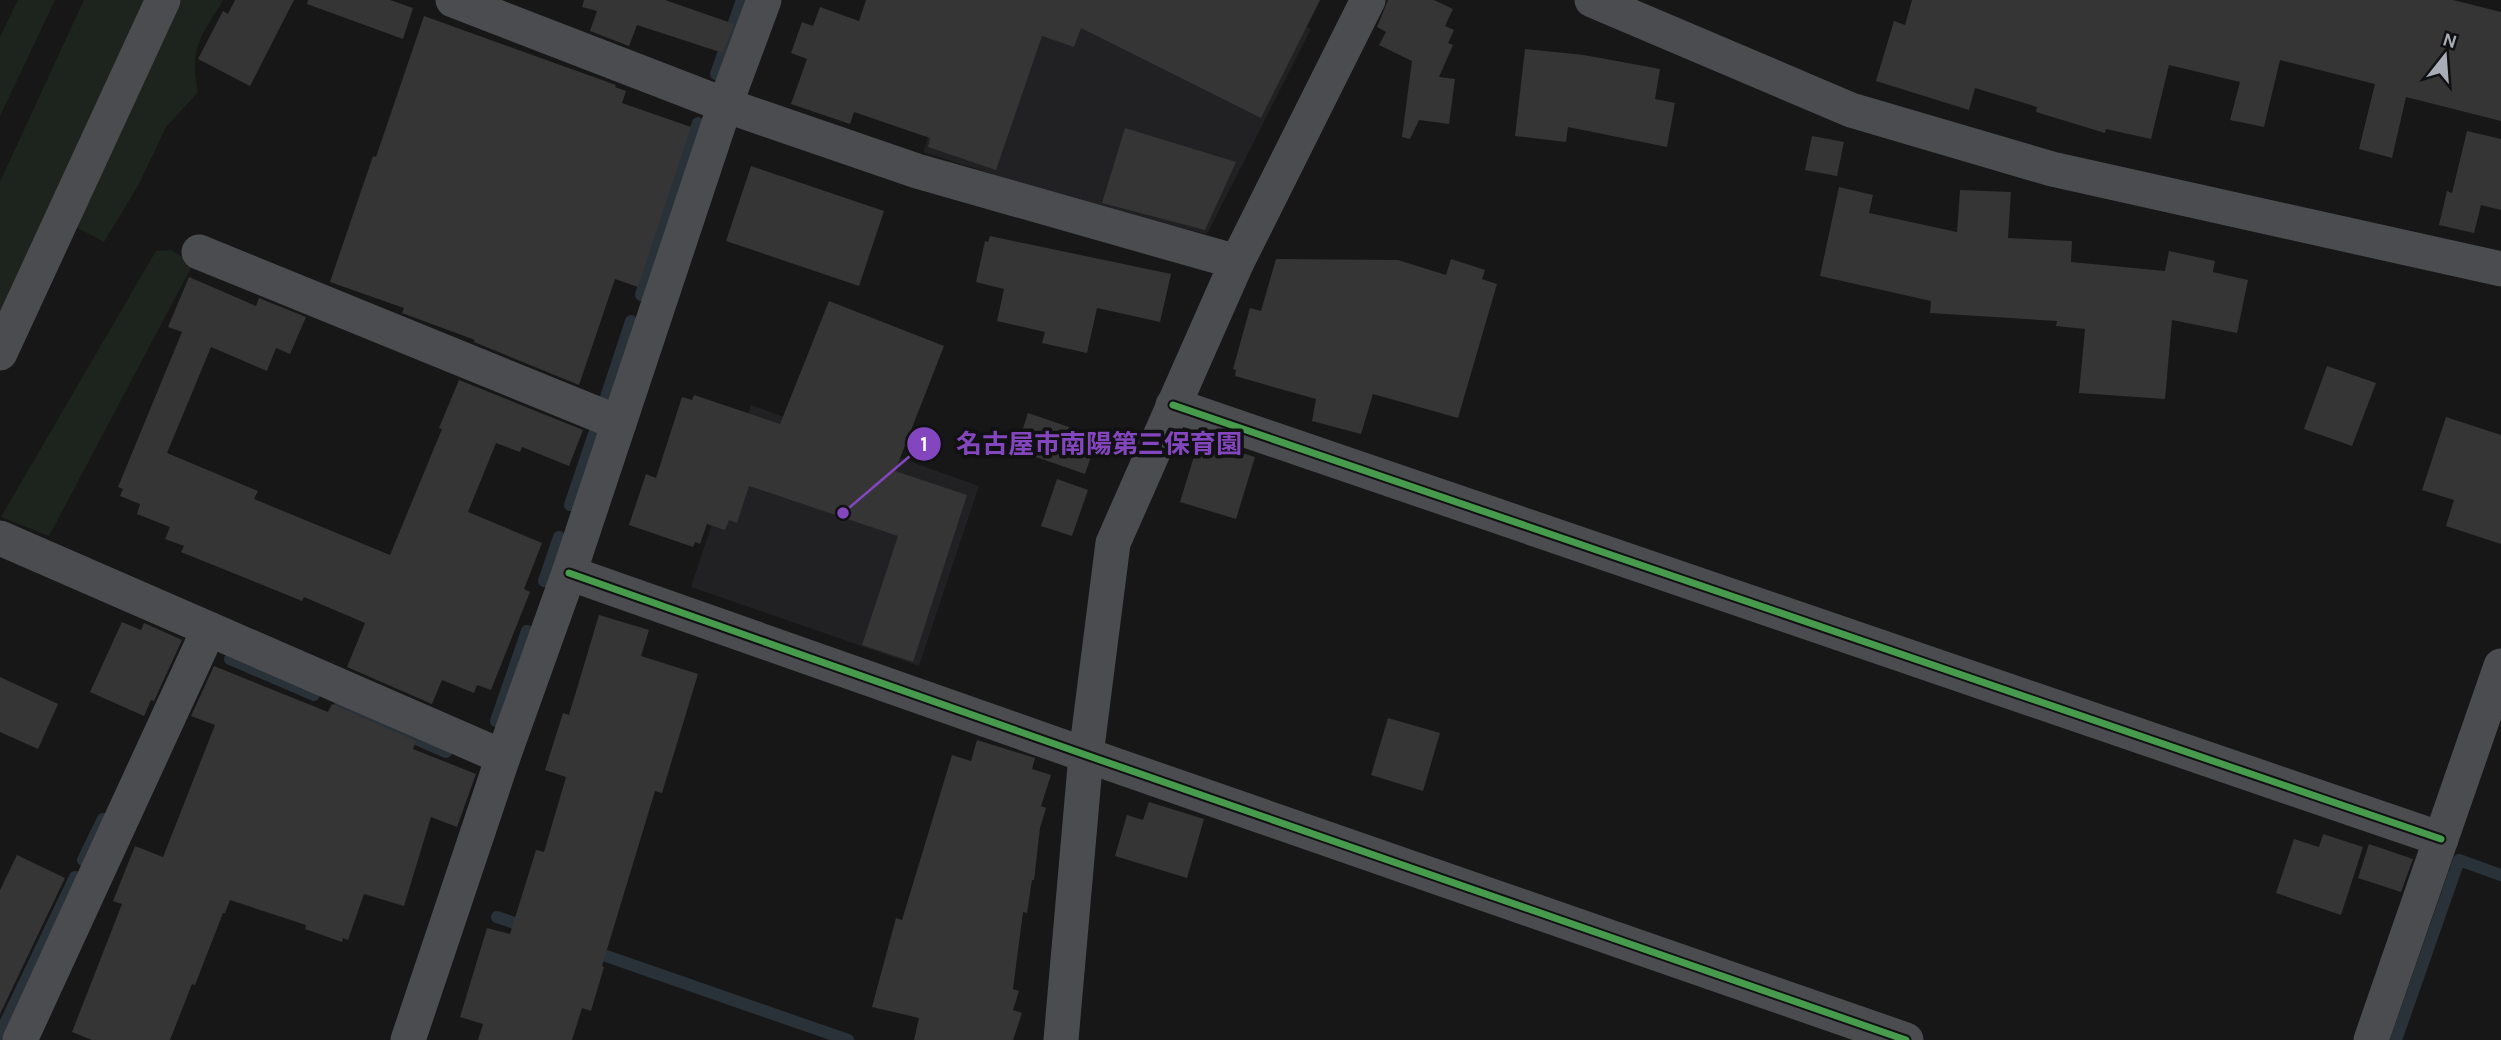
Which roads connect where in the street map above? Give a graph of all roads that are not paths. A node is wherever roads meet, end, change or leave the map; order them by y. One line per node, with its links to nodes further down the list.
1 (163, 0): 10 (street)
2 (453, 0): 6 (street)
3 (764, 0): 6 (street)
4 (1368, 0): 8 (street)
5 (1592, 0): 9 (street)
6 (725, 105): 8 (street); 12 (street)
7 (199, 252): 12 (street)
8 (1237, 262): 11 (street)
9 (2501, 269)
10 (0, 353)
11 (1172, 405): 17 (street); 19 (street)
12 (619, 423): 14 (street)
13 (0, 538): 15 (street)
14 (569, 573): 17 (street); 18 (street)
15 (209, 629): 18 (street); 20 (street)
16 (2501, 666): 19 (street)
17 (1086, 755): 22 (street); 23 (street)
18 (503, 757): 21 (street)
19 (2441, 839): 24 (street)
20 (20, 1040)
21 (408, 1040)
22 (1061, 1040)
23 (1906, 1040)
24 (2371, 1040)

